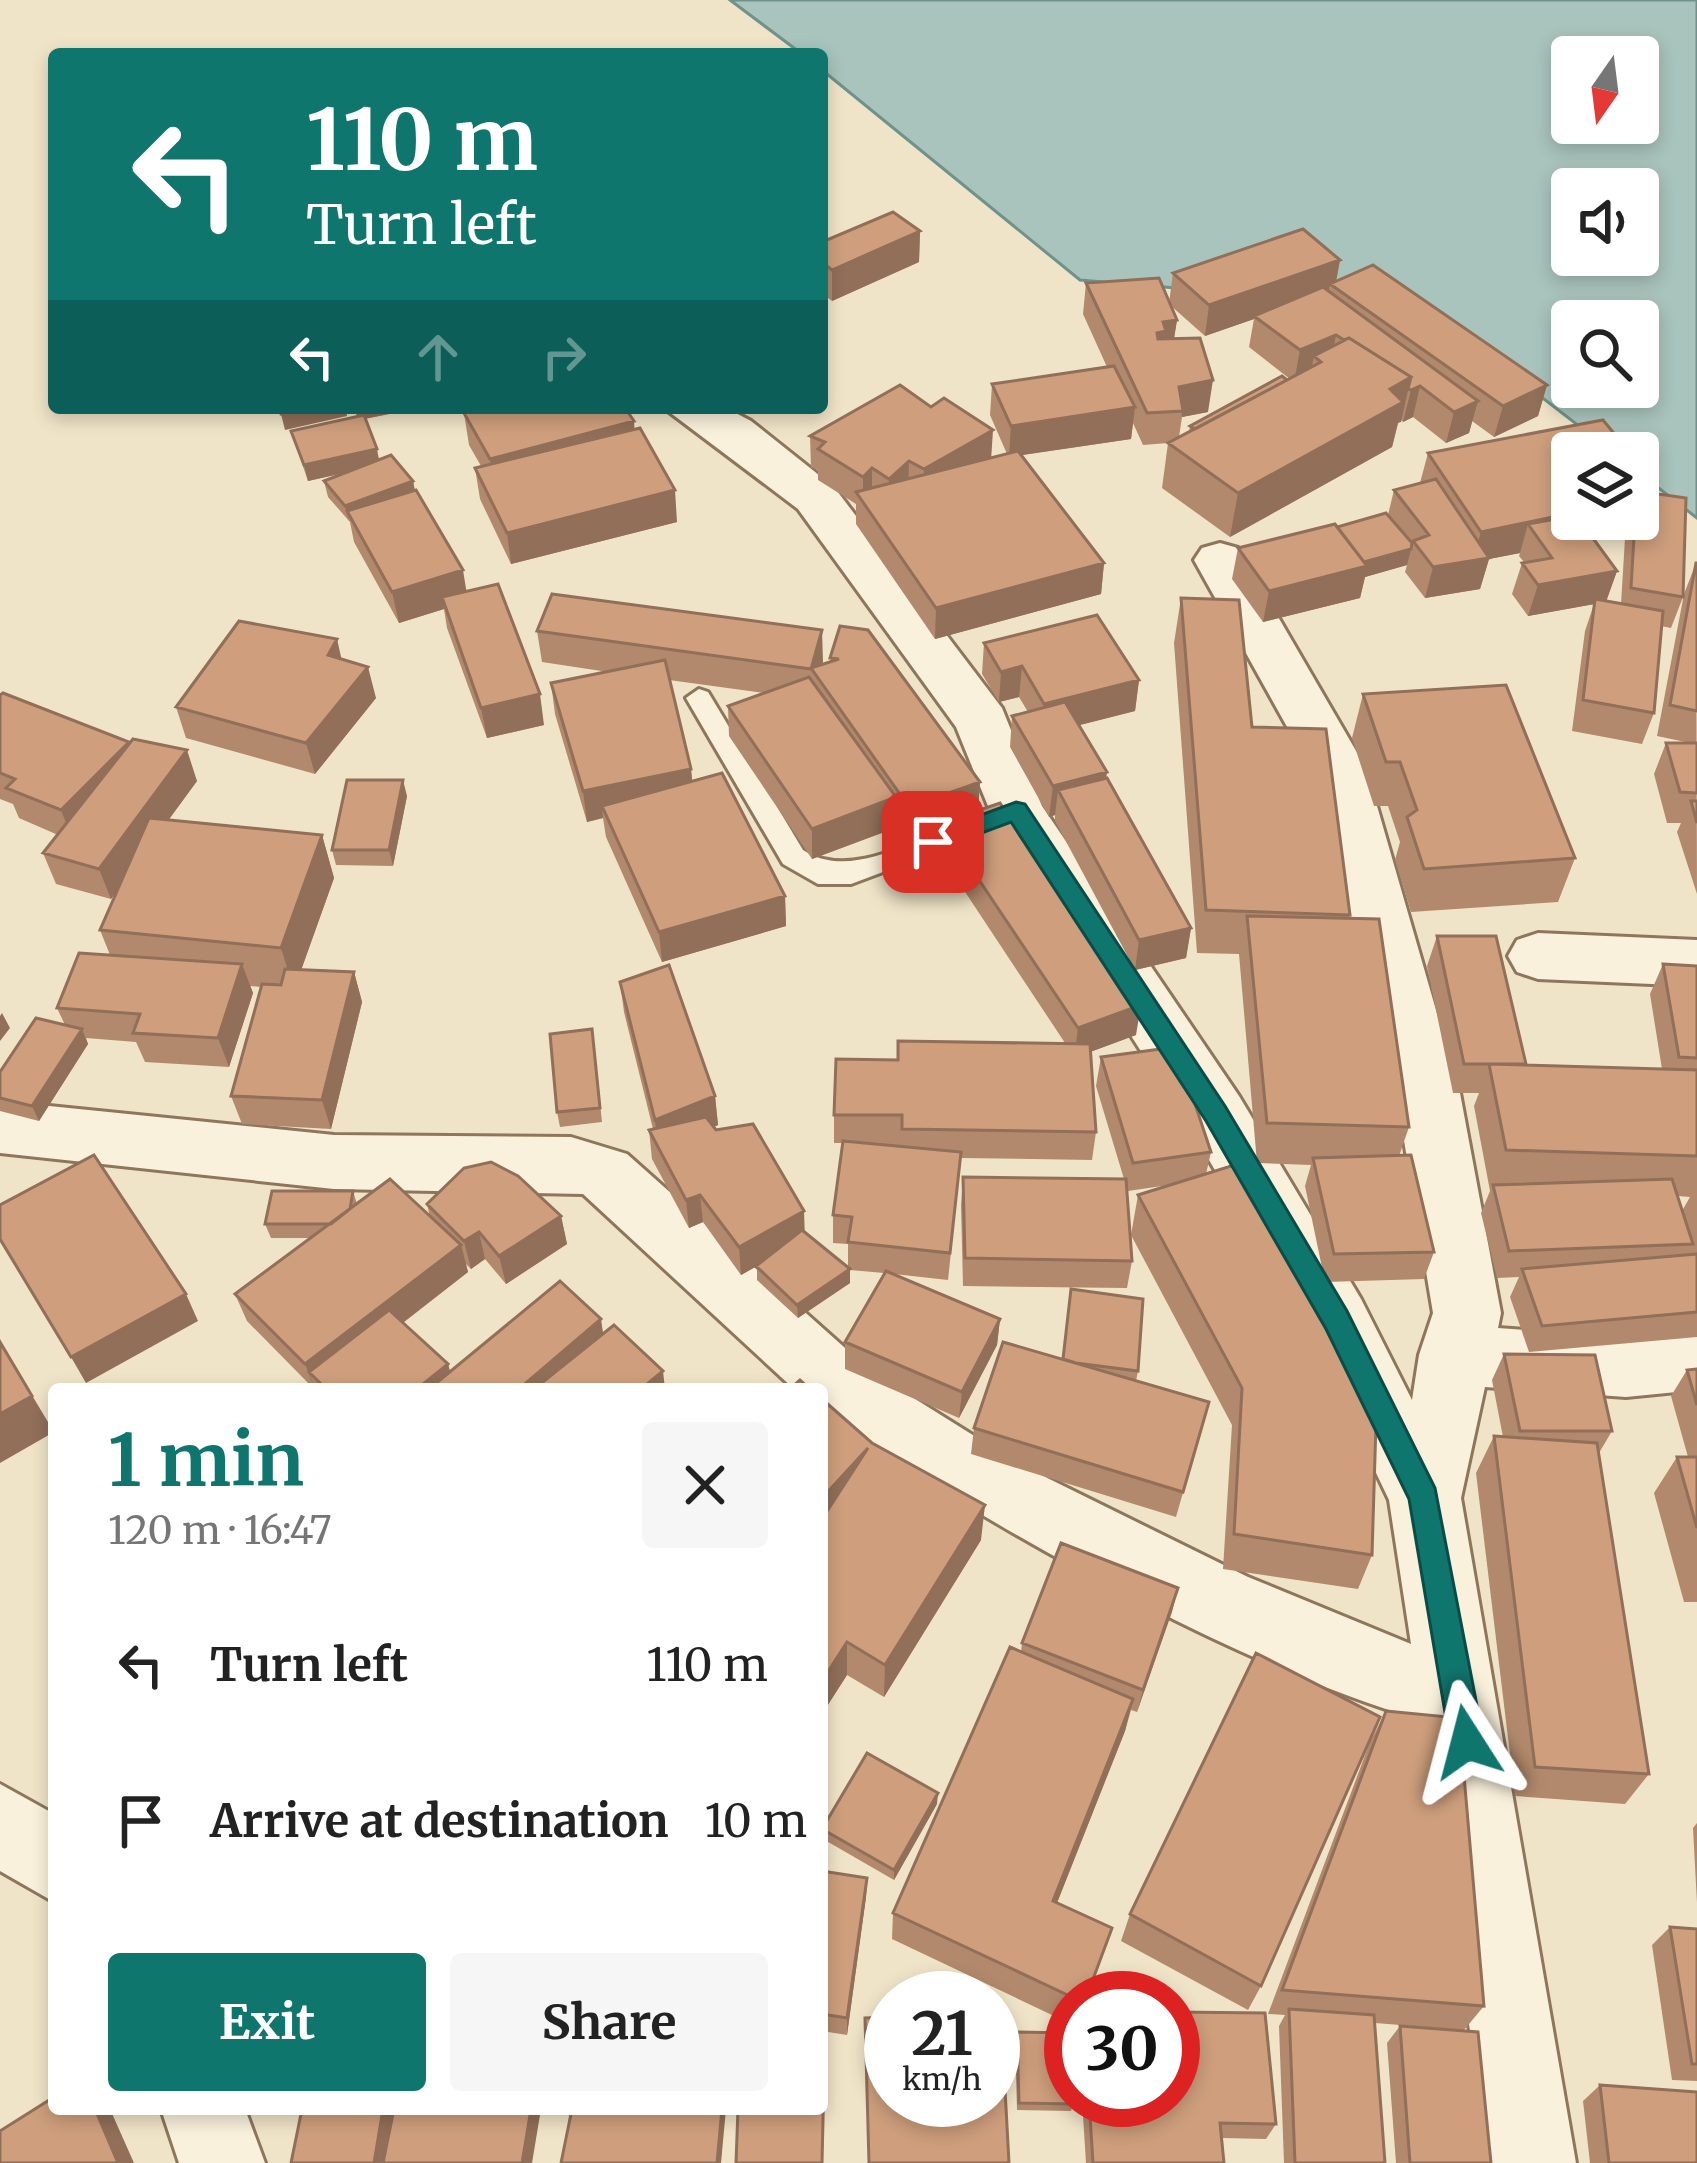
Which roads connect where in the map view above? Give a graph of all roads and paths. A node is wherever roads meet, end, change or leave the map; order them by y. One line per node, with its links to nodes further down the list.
1 (700, 414): 4 (street)
2 (1220, 560): 8 (street)
3 (699, 698): 4 (lane)
4 (1016, 811): 10 (street)
5 (1538, 956): 6 (street)
6 (1697, 963)
7 (0, 1127): 11 (street)
8 (1453, 1355): 9 (street); 10 (street)
9 (1697, 1360)
10 (1424, 1498): 11 (street)
11 (1460, 1695): 16 (street)
12 (0, 1823): 13 (street)
13 (48, 1858)
14 (205, 2115): 15 (street)
15 (222, 2163)
16 (1533, 2163)

